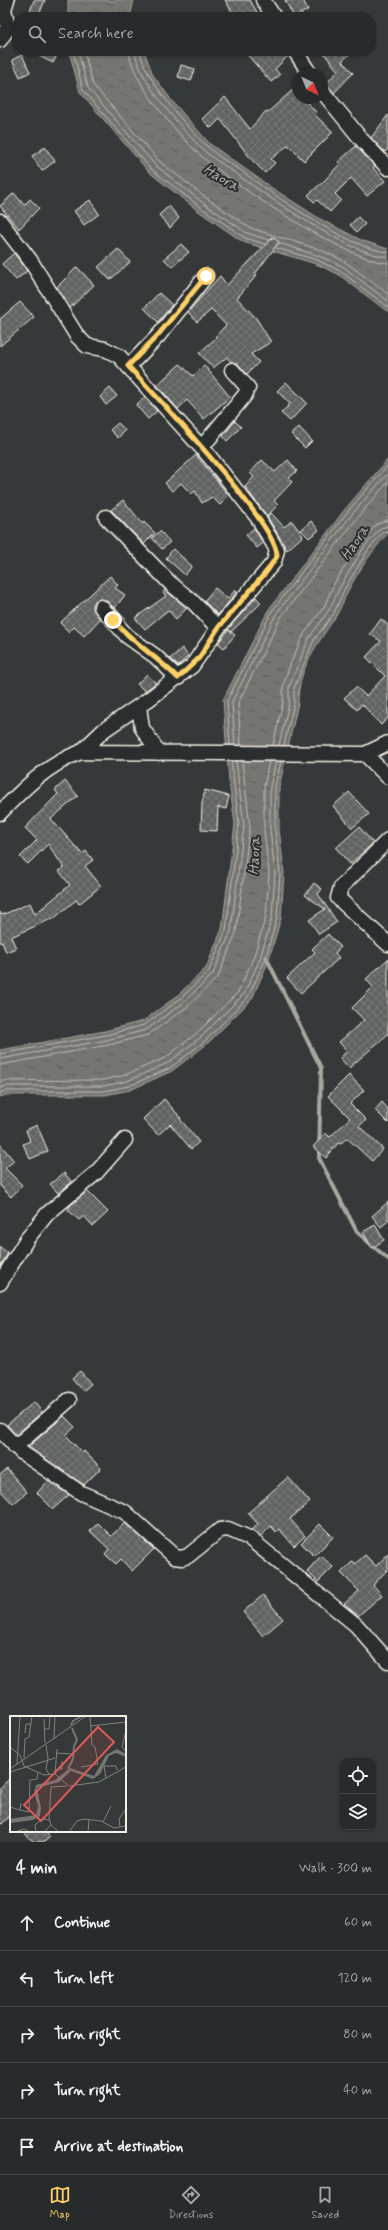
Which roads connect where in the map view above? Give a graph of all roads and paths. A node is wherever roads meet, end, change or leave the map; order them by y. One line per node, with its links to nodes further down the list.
1 (7, 0): 4 (street)
2 (263, 0): 3 (street)
3 (271, 12)
4 (0, 40)
5 (298, 56): 6 (street)
6 (306, 68)
7 (328, 98): 8 (street)
8 (388, 168)
9 (0, 221): 11 (street)
10 (206, 276): 11 (street)
11 (128, 366): 13 (street)
12 (232, 370): 13 (street)
13 (202, 447): 16 (street)
14 (106, 517): 16 (street)
15 (100, 607): 17 (street)
16 (218, 628): 17 (street)
17 (178, 678): 18 (street)
18 (139, 706): 20 (street); 21 (street)
19 (388, 743): 22 (street)
20 (81, 752): 21 (street); 24 (street)
21 (164, 753): 22 (street)
22 (365, 754): 23 (street)
23 (388, 777)
24 (0, 813)
25 (388, 840): 26 (street)
26 (388, 944)
27 (125, 1140): 28 (street)
28 (0, 1282)
29 (70, 1400): 31 (street)
30 (0, 1430): 31 (street)
31 (15, 1447): 32 (street)
32 (388, 1661)

